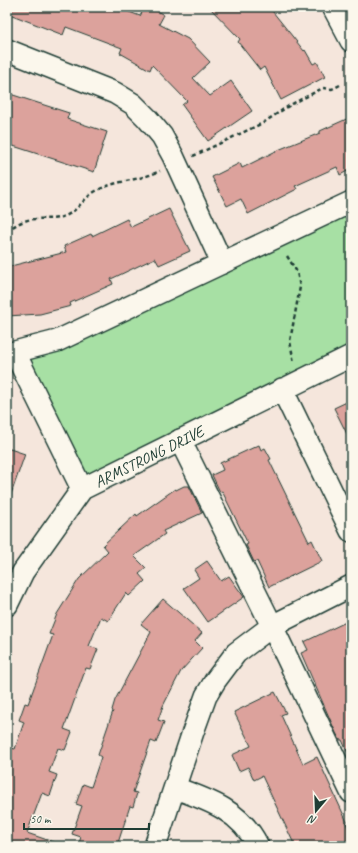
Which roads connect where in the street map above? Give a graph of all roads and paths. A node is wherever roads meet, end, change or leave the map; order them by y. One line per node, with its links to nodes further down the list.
1 (333, 7): 2 (street)
2 (351, 42)
3 (7, 50): 10 (street)
4 (340, 85): 5 (path)
5 (190, 158)
6 (164, 168): 8 (path)
7 (351, 202): 10 (street, ARMSTRONG DRIVE)
8 (7, 231)
9 (287, 256): 13 (path)
10 (222, 263): 11 (street, ARMSTRONG DRIVE)
11 (11, 353): 16 (street, ARMSTRONG DRIVE)
12 (351, 356): 14 (street, ARMSTRONG DRIVE)
13 (296, 369)
14 (282, 389): 15 (street, ARMSTRONG DRIVE); 17 (street)
15 (180, 440): 16 (street, ARMSTRONG DRIVE); 20 (street)
16 (82, 489): 19 (street)
17 (351, 531)
18 (351, 586): 20 (street)
19 (7, 606)
20 (272, 626): 21 (street); 22 (street)
21 (175, 788): 23 (street); 24 (street)
22 (351, 792)
23 (155, 846)
24 (258, 846)

